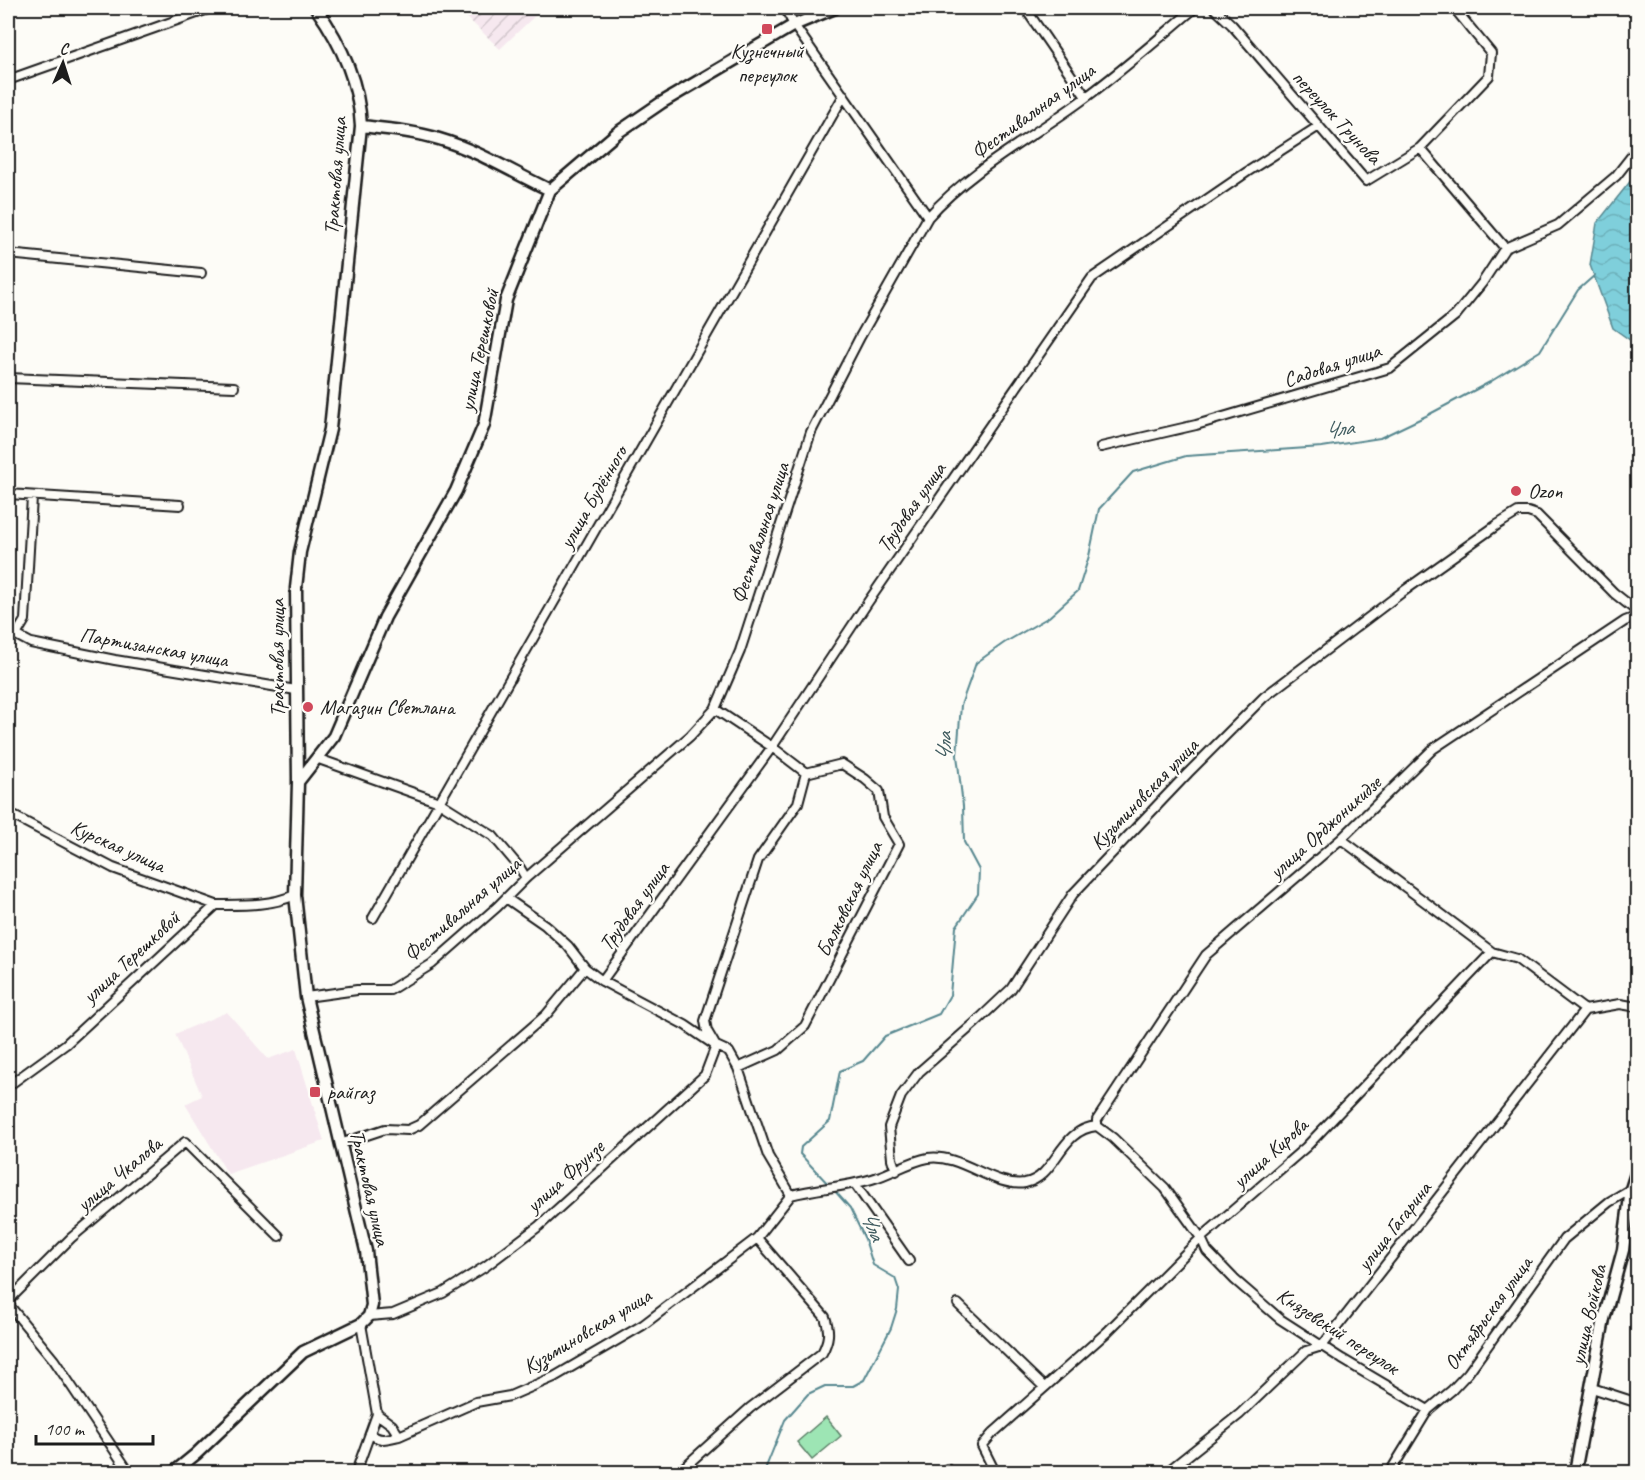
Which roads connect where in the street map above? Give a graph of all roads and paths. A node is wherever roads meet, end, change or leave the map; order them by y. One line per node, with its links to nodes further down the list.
1 (211, 8): 10 (street)
2 (315, 8): 13 (street, Трактовая улица)
3 (785, 8): 9 (street)
4 (835, 8): 9 (street, улица Терешковой)
5 (1025, 8): 12 (street)
6 (1195, 8): 12 (street, Фестивальная улица)
7 (1214, 8): 14 (street, переулок Трунова)
8 (1454, 8): 15 (street, переулок Трунова)
9 (794, 25): 11 (street); 17 (street, улица Терешковой)
10 (8, 80)
11 (843, 95): 18 (street); 36 (street, улица Будённого)
12 (1086, 97): 18 (street, Фестивальная улица)
13 (361, 126): 17 (street); 30 (street, Трактовая улица)
14 (1319, 126): 15 (street, переулок Трунова); 32 (street, Трудовая улица)
15 (1420, 148): 19 (street)
16 (1638, 148): 19 (street)
17 (550, 190): 33 (street, улица Терешковой)
18 (928, 217): 31 (street, Фестивальная улица)
19 (1505, 248): 24 (street, Садовая улица)
20 (8, 254): 21 (street)
21 (201, 273)
22 (8, 378): 23 (street)
23 (234, 387)
24 (1101, 447)
25 (8, 495): 26 (street)
26 (32, 497): 27 (street); 29 (street)
27 (180, 505)
28 (1638, 614): 38 (street, улица Орджоникидзе); 56 (street, Кузьминовская улица)
29 (12, 634): 30 (street, Партизанская улица)
30 (296, 690): 35 (street, Трактовая улица)
31 (715, 709): 32 (street); 39 (street, Фестивальная улица)
32 (772, 747): 34 (street); 46 (street, Трудовая улица)
33 (316, 758): 35 (street, улица Терешковой); 36 (street)
34 (806, 773): 50 (street); 51 (street, Балковская улица)
35 (298, 782): 40 (street, Трактовая улица)
36 (440, 802): 39 (street); 43 (street, улица Будённого)
37 (8, 813): 42 (street, Курская улица)
38 (1341, 839): 44 (street); 53 (street, улица Орджоникидзе)
39 (526, 878): 41 (street, Фестивальная улица)
40 (295, 895): 42 (street); 47 (street, Трактовая улица)
41 (506, 898): 45 (street); 47 (street, Фестивальная улица)
42 (216, 905): 52 (street, улица Терешковой)
43 (373, 918)
44 (1492, 952): 49 (street); 62 (street, улица Кирова)
45 (585, 968): 46 (street); 54 (street, Трудовая улица)
46 (602, 981): 50 (street)
47 (306, 997): 54 (street, Трактовая улица)
48 (1638, 1007): 49 (street)
49 (1585, 1010): 67 (street, улица Гагарина)
50 (716, 1046): 51 (street); 66 (street, улица Фрунзе)
51 (738, 1068): 59 (street)
52 (8, 1086)
53 (1097, 1126): 56 (street); 62 (street, Князевский переулок)
54 (340, 1144): 66 (street, Трактовая улица)
55 (1638, 1167): 58 (street, улица Войкова)
56 (896, 1171): 57 (street)
57 (855, 1184): 59 (street); 63 (street)
58 (1631, 1189): 69 (street, улица Войкова); 71 (street, Октябрьская улица)
59 (791, 1195): 61 (street, Кузьминовская улица)
60 (279, 1236): 64 (street, улица Чкалова)
61 (757, 1238): 74 (street, Кузьминовская улица); 78 (street)
62 (1201, 1238): 67 (street, Князевский переулок); 68 (street, улица Кирова)
63 (909, 1261)
64 (8, 1303): 75 (street)
65 (958, 1304): 68 (street)
66 (365, 1320): 72 (street); 76 (street, улица Фрунзе)
67 (1322, 1346): 71 (street, Князевский переулок); 80 (street, улица Гагарина)
68 (1044, 1387): 79 (street, улица Кирова)
69 (1592, 1388): 70 (street); 82 (street, улица Войкова)
70 (1638, 1403)
71 (1428, 1410): 81 (street, Октябрьская улица)
72 (377, 1414): 73 (street); 74 (street)
73 (370, 1433): 74 (street); 77 (street)
74 (399, 1436)
75 (129, 1473)
76 (174, 1473)
77 (356, 1473)
78 (679, 1473)
79 (995, 1473)
80 (1167, 1473)
81 (1390, 1473)
82 (1575, 1473)

